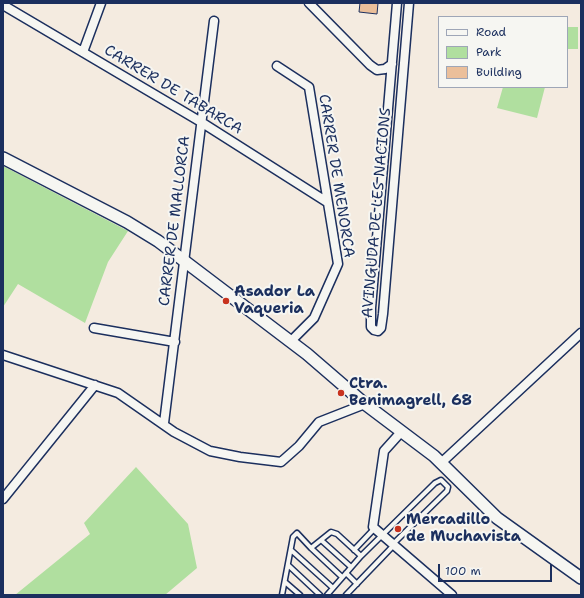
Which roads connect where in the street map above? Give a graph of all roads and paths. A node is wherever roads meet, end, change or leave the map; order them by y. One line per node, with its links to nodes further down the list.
1 (102, 3): 7 (street)
2 (309, 3): 8 (street)
3 (397, 3): 8 (street, AVINGUDA DE LES NACIONS)
4 (409, 3): 8 (street, AVINGUDA DE LES NACIONS)
5 (5, 7): 7 (street, CARRER DE TABARCA)
6 (214, 22): 10 (street, CARRER DE MALLORCA)
7 (83, 52): 10 (street, CARRER DE TABARCA)
8 (392, 64)
9 (277, 66): 12 (street, CARRER DE MENORCA)
10 (201, 122): 12 (street, CARRER DE TABARCA); 13 (street, CARRER DE MALLORCA)
11 (3, 158): 13 (street)
12 (327, 202): 16 (street, CARRER DE MENORCA)
13 (184, 260): 16 (street); 17 (street, CARRER DE MALLORCA)
14 (94, 328): 17 (street)
15 (581, 333): 23 (street)
16 (291, 341): 20 (street)
17 (175, 342): 21 (street, CARRER DE MALLORCA)
18 (3, 354): 19 (street)
19 (95, 385): 21 (street); 24 (street)
20 (361, 400): 21 (street); 22 (street)
21 (164, 424)
22 (402, 431): 23 (street); 25 (street)
23 (441, 463): 36 (street)
24 (3, 499)
25 (375, 528): 26 (street); 31 (lane)
26 (382, 534): 28 (street); 28 (lane); 32 (lane)
27 (321, 540): 29 (lane); 31 (lane); 34 (lane)
28 (394, 544): 38 (lane); 45 (street)
29 (311, 548): 30 (lane); 35 (lane)
30 (290, 550): 33 (lane); 39 (lane)
31 (354, 550): 32 (lane)
32 (361, 556): 34 (lane)
33 (288, 566): 37 (lane); 42 (lane)
34 (351, 567): 35 (lane)
35 (344, 575): 38 (lane); 39 (lane)
36 (581, 578)
37 (285, 582): 40 (lane); 41 (lane)
38 (357, 584): 44 (lane)
39 (334, 588): 43 (lane)
40 (282, 595)
41 (300, 595)
42 (320, 595)
43 (327, 595)
44 (346, 595)
45 (452, 595)

